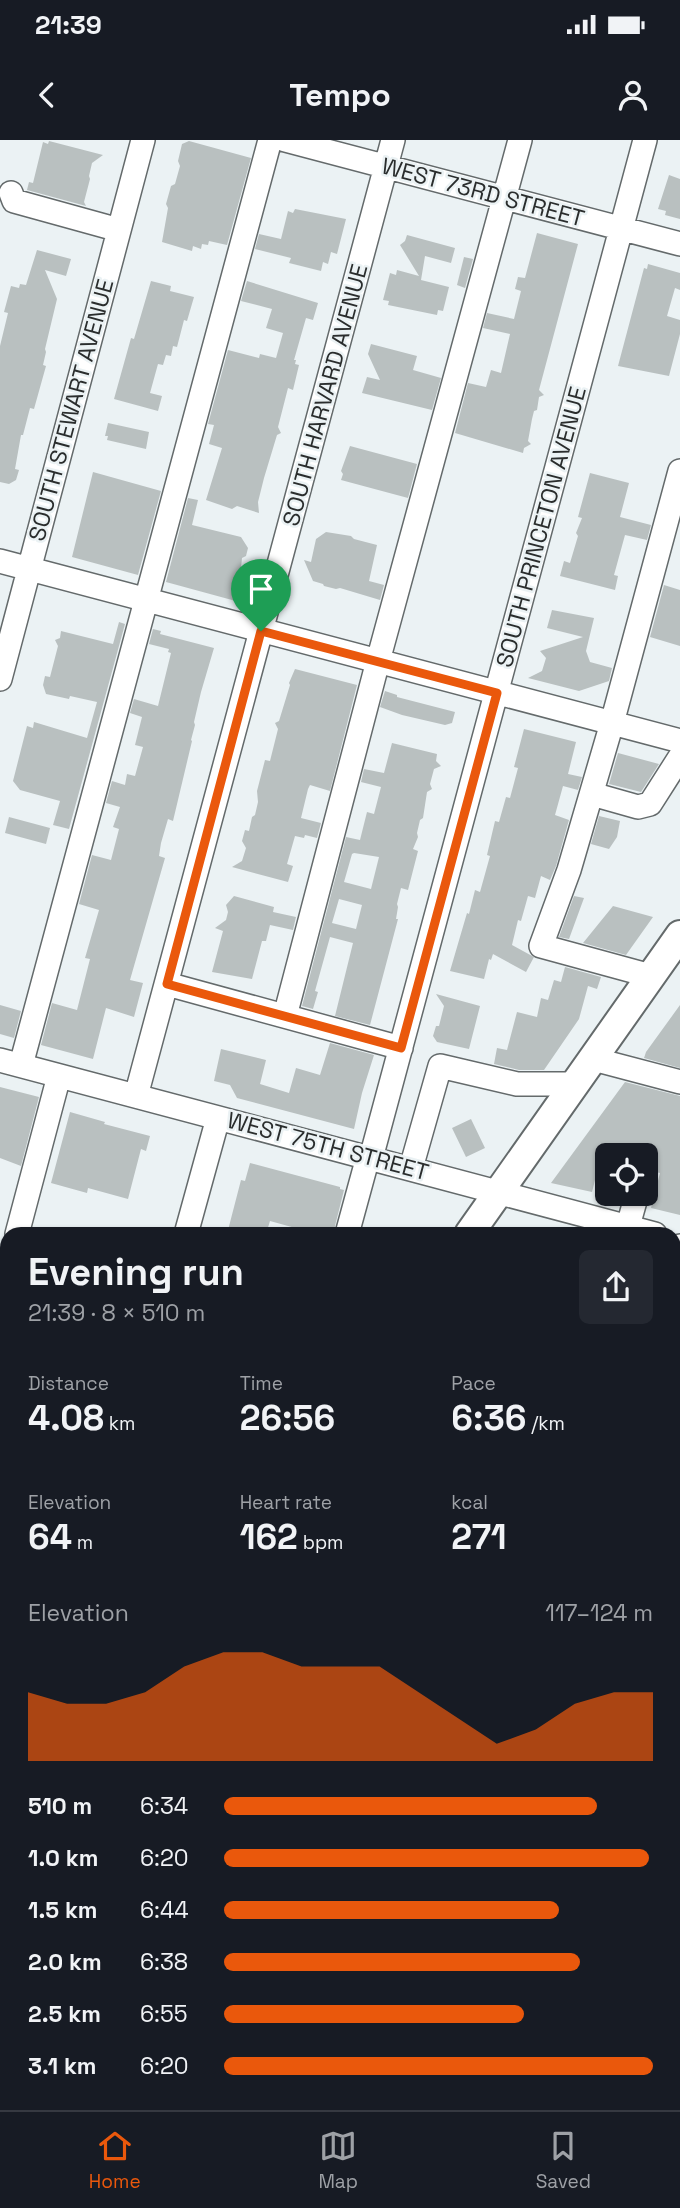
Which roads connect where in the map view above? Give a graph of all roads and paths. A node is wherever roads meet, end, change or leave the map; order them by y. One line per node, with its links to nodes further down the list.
1 (143, 140): 11 (street, SOUTH STEWART AVENUE)
2 (270, 140): 16 (street)
3 (285, 140): 7 (street, WEST 73RD STREET)
4 (393, 140): 7 (street, SOUTH HARVARD AVENUE)
5 (520, 140): 9 (street)
6 (645, 140): 10 (street, SOUTH PRINCETON AVENUE)
7 (386, 167): 9 (street, WEST 73RD STREET); 17 (street, SOUTH HARVARD AVENUE)
8 (11, 193): 11 (street)
9 (504, 198): 10 (street, WEST 73RD STREET); 18 (street)
10 (621, 229): 12 (street, WEST 73RD STREET); 20 (street, SOUTH PRINCETON AVENUE)
11 (119, 230): 15 (street, SOUTH STEWART AVENUE)
12 (680, 244)
13 (680, 471): 21 (street)
14 (0, 561): 15 (street)
15 (29, 569): 16 (street); 19 (street, SOUTH STEWART AVENUE)
16 (147, 600): 17 (street); 31 (street)
17 (261, 631): 18 (street); 27 (street, SOUTH HARVARD AVENUE)
18 (378, 662): 20 (street); 28 (street)
19 (0, 679)
20 (497, 693): 21 (street); 29 (street, SOUTH PRINCETON AVENUE)
21 (612, 723): 22 (street); 24 (street)
22 (680, 741)
23 (680, 757): 24 (street)
24 (592, 794): 26 (street)
25 (680, 935): 26 (main road)
26 (651, 976): 30 (main road)
27 (167, 984): 28 (street); 35 (street, SOUTH HARVARD AVENUE)
28 (285, 1016): 29 (street)
29 (401, 1048): 37 (street, SOUTH PRINCETON AVENUE)
30 (593, 1059): 33 (street); 34 (main road)
31 (10, 1063): 32 (street, WEST 75TH STREET)
32 (59, 1076): 35 (street, WEST 75TH STREET); 42 (street)
33 (680, 1082)
34 (576, 1084): 38 (street); 39 (main road)
35 (136, 1096): 36 (street, WEST 75TH STREET)
36 (218, 1118): 37 (street, WEST 75TH STREET); 43 (street)
37 (370, 1157): 38 (street, WEST 75TH STREET); 44 (street, SOUTH PRINCETON AVENUE)
38 (411, 1168): 39 (street, WEST 75TH STREET)
39 (500, 1192): 41 (street, WEST 75TH STREET); 45 (main road)
40 (634, 1206): 41 (street)
41 (628, 1226): 46 (street, WEST 75TH STREET)
42 (19, 1227)
43 (188, 1227)
44 (349, 1227)
45 (474, 1227)
46 (631, 1227)

